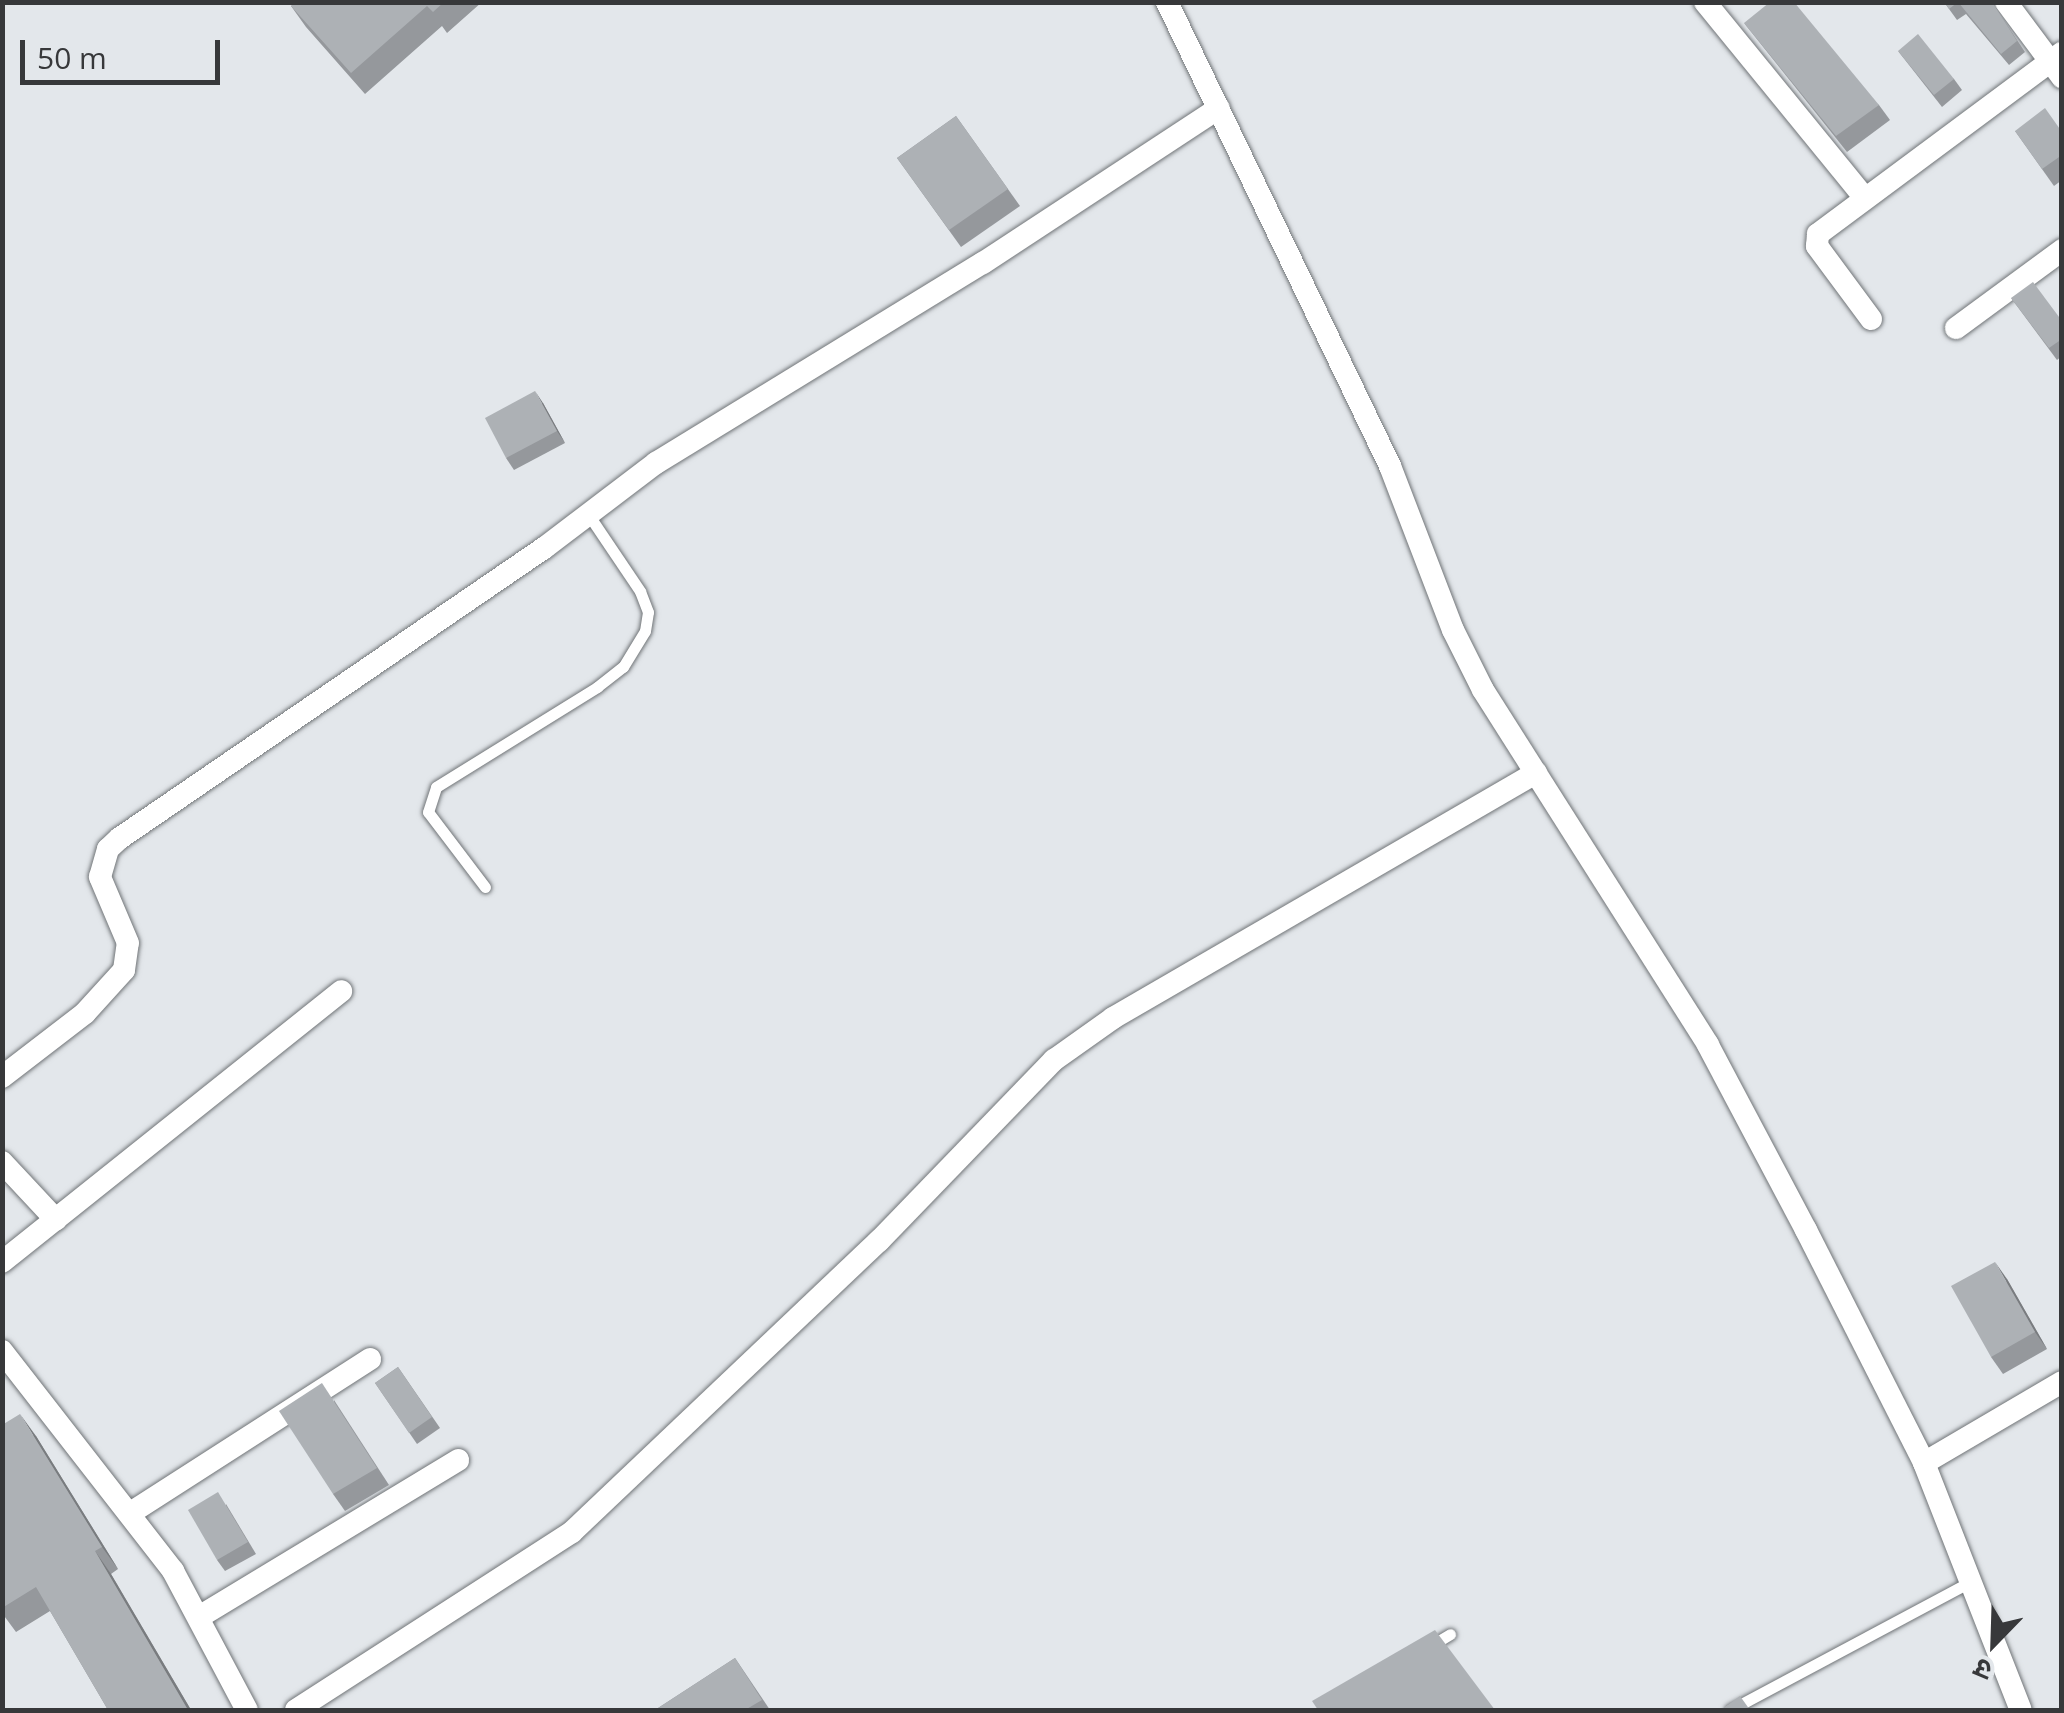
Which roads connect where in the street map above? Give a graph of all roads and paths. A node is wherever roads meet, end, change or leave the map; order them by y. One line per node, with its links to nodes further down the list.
1 (1167, 2): 5 (street)
2 (1706, 2): 6 (street)
3 (2006, 2): 4 (street)
4 (2058, 63): 6 (street)
5 (1219, 108): 10 (street); 11 (street)
6 (1865, 198): 8 (street)
7 (2062, 250): 9 (street)
8 (1871, 319)
9 (1956, 328)
10 (588, 514): 12 (lane); 14 (street)
11 (1536, 774): 22 (street); 29 (street)
12 (484, 887)
13 (341, 991): 16 (street)
14 (2, 1076)
15 (2, 1162): 16 (street)
16 (56, 1220): 17 (street)
17 (2, 1262)
18 (2, 1352): 23 (street)
19 (370, 1359): 23 (street)
20 (2062, 1382): 22 (street)
21 (458, 1460): 25 (street)
22 (1924, 1463): 24 (street)
23 (132, 1512): 25 (street)
24 (1970, 1582): 30 (lane); 31 (street)
25 (199, 1616): 28 (street)
26 (1450, 1634): 27 (lane)
27 (1418, 1653)
28 (247, 1710)
29 (296, 1710)
30 (1730, 1710)
31 (2021, 1710)

